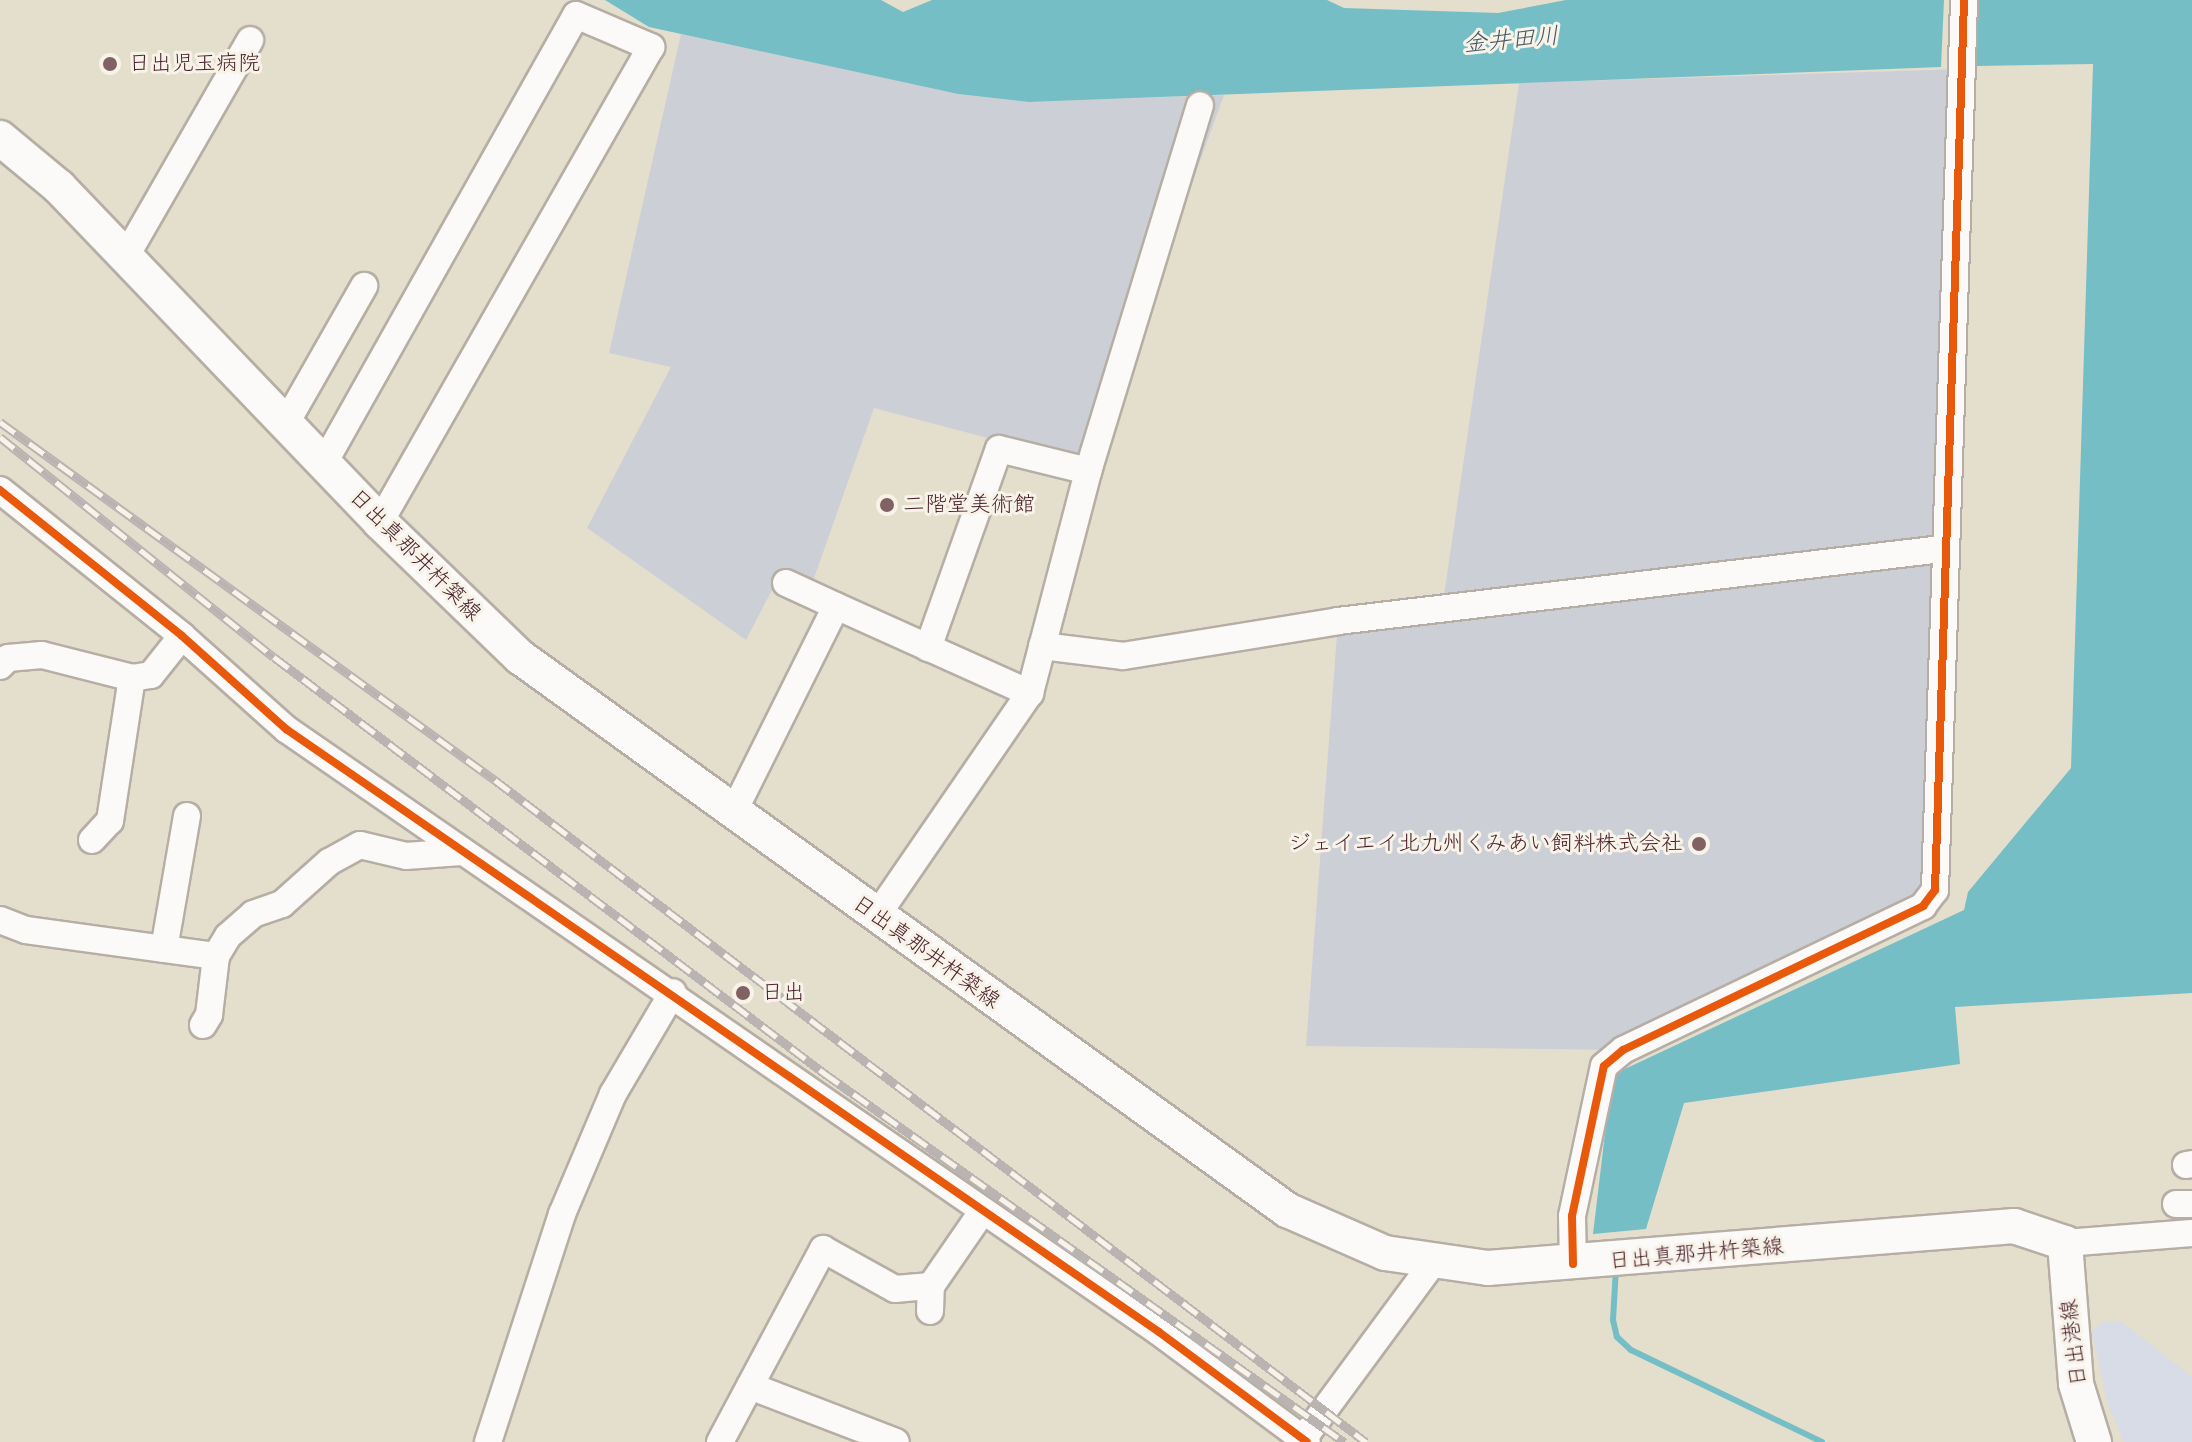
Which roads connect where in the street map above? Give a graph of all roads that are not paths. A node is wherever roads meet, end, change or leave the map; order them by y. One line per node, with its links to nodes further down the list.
1 (1964, 0): 12 (street)
2 (250, 40): 5 (street)
3 (1200, 105): 9 (street)
4 (0, 138): 5 (main road, 日出真那井杵築線)
5 (126, 256): 7 (main road, 日出真那井杵築線)
6 (364, 286): 7 (street)
7 (286, 423): 8 (main road, 日出真那井杵築線)
8 (324, 463): 11 (main road, 日出真那井杵築線); 11 (street)
9 (1088, 471): 16 (street); 17 (street)
10 (0, 490): 15 (street)
11 (380, 522): 21 (main road, 日出真那井杵築線)
12 (1942, 549): 16 (street); 35 (street)
13 (786, 583): 14 (street)
14 (836, 606): 17 (street); 21 (street)
15 (182, 636): 19 (street); 24 (street)
16 (1042, 646): 20 (street)
17 (928, 648): 20 (street)
18 (0, 666): 19 (street)
19 (132, 678): 23 (street)
20 (1030, 693): 25 (street)
21 (733, 813): 25 (main road, 日出真那井杵築線)
22 (187, 816): 27 (street)
23 (92, 840)
24 (461, 852): 28 (street); 29 (street)
25 (878, 914): 34 (main road, 日出真那井杵築線)
26 (0, 920): 27 (street)
27 (164, 949): 28 (street)
28 (216, 956): 30 (street)
29 (673, 992): 31 (street); 38 (street)
30 (203, 1025)
31 (982, 1212): 36 (street); 37 (street)
32 (2192, 1233): 33 (street)
33 (2065, 1243): 35 (main road, 日出真那井杵築線); 41 (main road, 日出港線)
34 (1435, 1260): 35 (main road, 日出真那井杵築線); 37 (street)
35 (1573, 1264)
36 (750, 1386): 39 (street); 40 (street)
37 (1305, 1440)
38 (488, 1442)
39 (720, 1442)
40 (896, 1442)
41 (2094, 1442)

